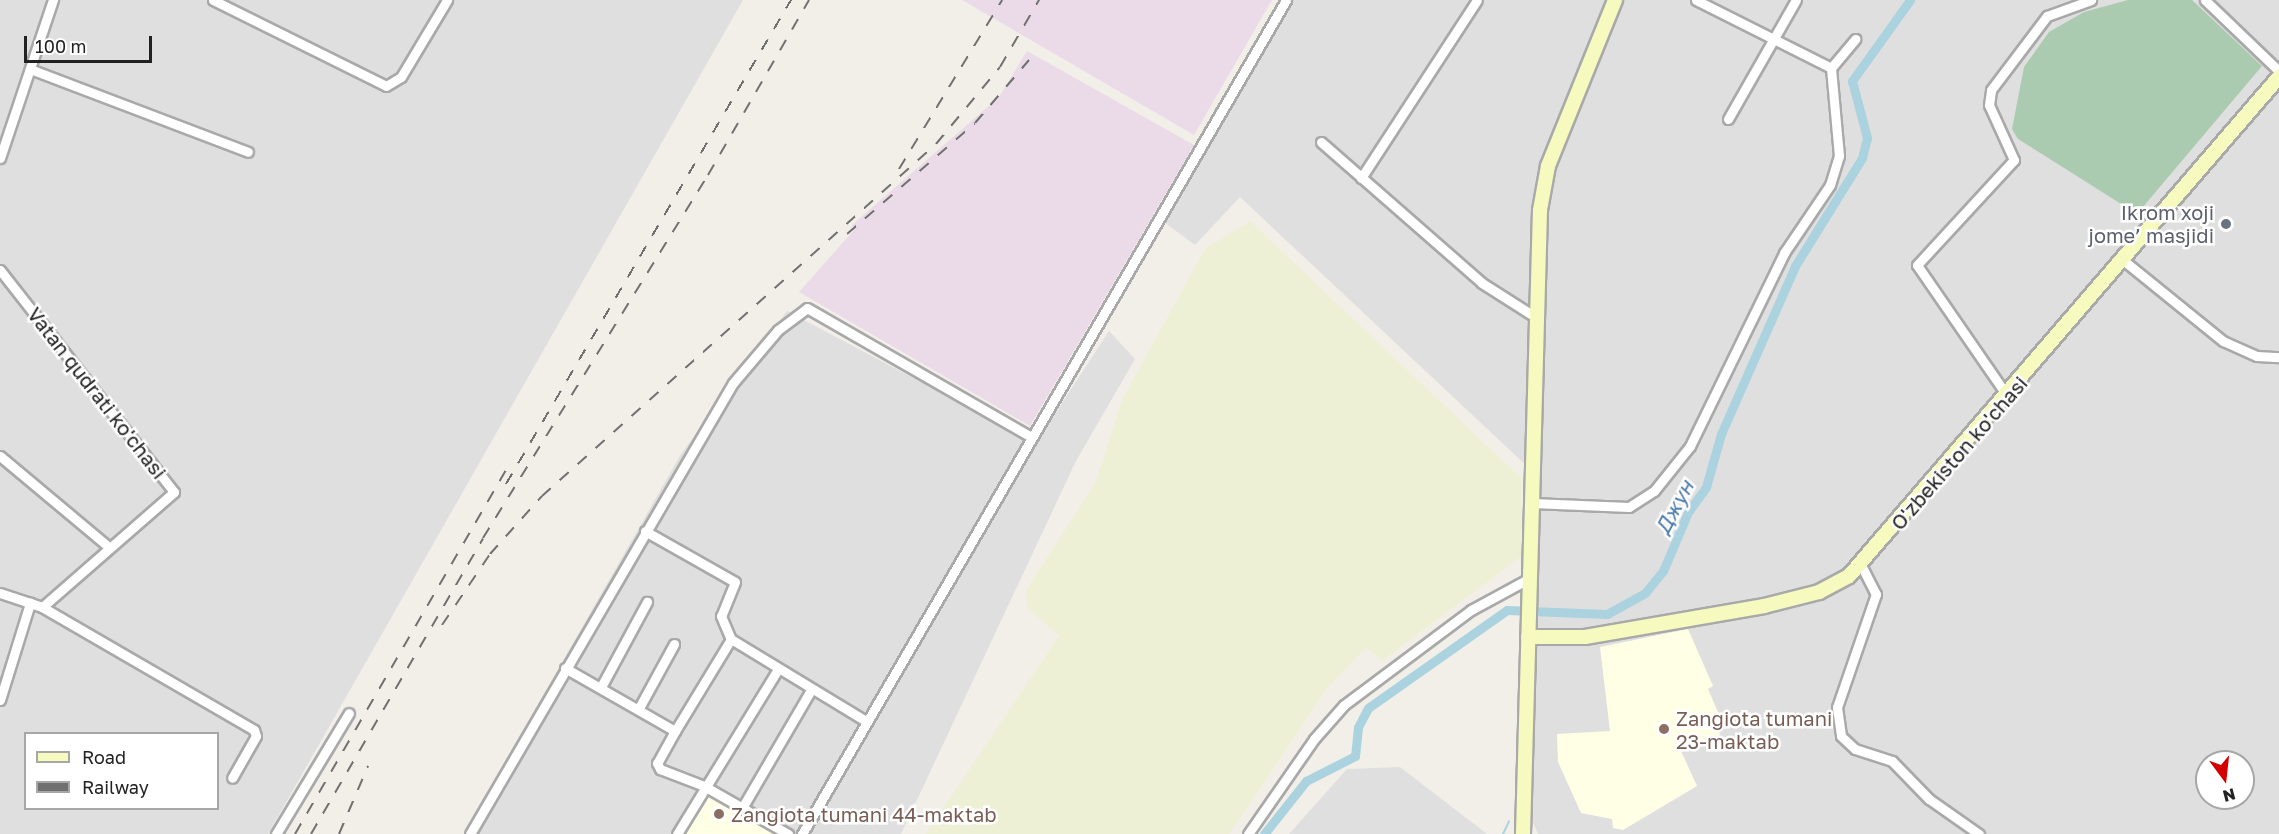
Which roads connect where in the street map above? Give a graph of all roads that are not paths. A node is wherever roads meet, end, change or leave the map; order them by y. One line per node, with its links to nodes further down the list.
1 (54, 0): 14 (street)
2 (213, 0): 3 (street)
3 (447, 0)
4 (1286, 0): 27 (street)
5 (1478, 0): 21 (street)
6 (1615, 0): 24 (main road)
7 (1696, 0): 11 (street)
8 (1796, 0): 11 (street)
9 (2091, 0): 26 (street)
10 (2205, 0): 15 (street)
11 (1775, 38): 13 (street); 17 (street)
12 (1855, 39): 13 (street)
13 (1831, 68): 29 (street)
14 (30, 69): 19 (street); 20 (street)
15 (2279, 71)
16 (2279, 77): 22 (main road, O'zbekiston ko'chasi)
17 (1728, 119)
18 (1321, 142): 21 (street)
19 (248, 152)
20 (0, 158)
21 (1361, 178): 24 (street)
22 (2122, 260): 25 (street); 26 (main road, O'zbekiston ko'chasi)
23 (0, 270): 31 (street, Vatan qudrati ko'chasi)
24 (1537, 318): 29 (main road)
25 (2279, 357)
26 (2008, 397): 32 (main road, O'zbekiston ko'chasi)
27 (1031, 437): 30 (street); 48 (street)
28 (0, 456): 31 (street)
29 (1532, 503): 33 (main road)
30 (645, 531): 39 (street); 41 (street)
31 (109, 547): 37 (street, Vatan qudrati ko'chasi)
32 (1861, 565): 38 (main road, O'zbekiston ko'chasi); 60 (street)
33 (1528, 579): 38 (main road); 58 (street)
34 (0, 593): 36 (street)
35 (647, 602): 43 (street)
36 (30, 603): 37 (street); 45 (street)
37 (42, 607): 50 (street)
38 (1528, 638): 59 (main road)
39 (730, 639): 42 (street); 49 (street)
40 (674, 644): 46 (street)
41 (565, 668): 43 (street); 54 (street)
42 (778, 669): 44 (street); 51 (street)
43 (601, 687): 46 (street)
44 (811, 690): 48 (street); 52 (street)
45 (0, 700)
46 (639, 708): 49 (street)
47 (349, 713): 53 (street)
48 (866, 721): 57 (street)
49 (675, 731): 51 (street)
50 (232, 778)
51 (704, 786): 52 (street); 55 (street)
52 (742, 808): 56 (street)
53 (276, 834)
54 (470, 834)
55 (677, 834)
56 (788, 834)
57 (802, 834)
58 (1248, 834)
59 (1523, 834)
60 (1978, 834)

